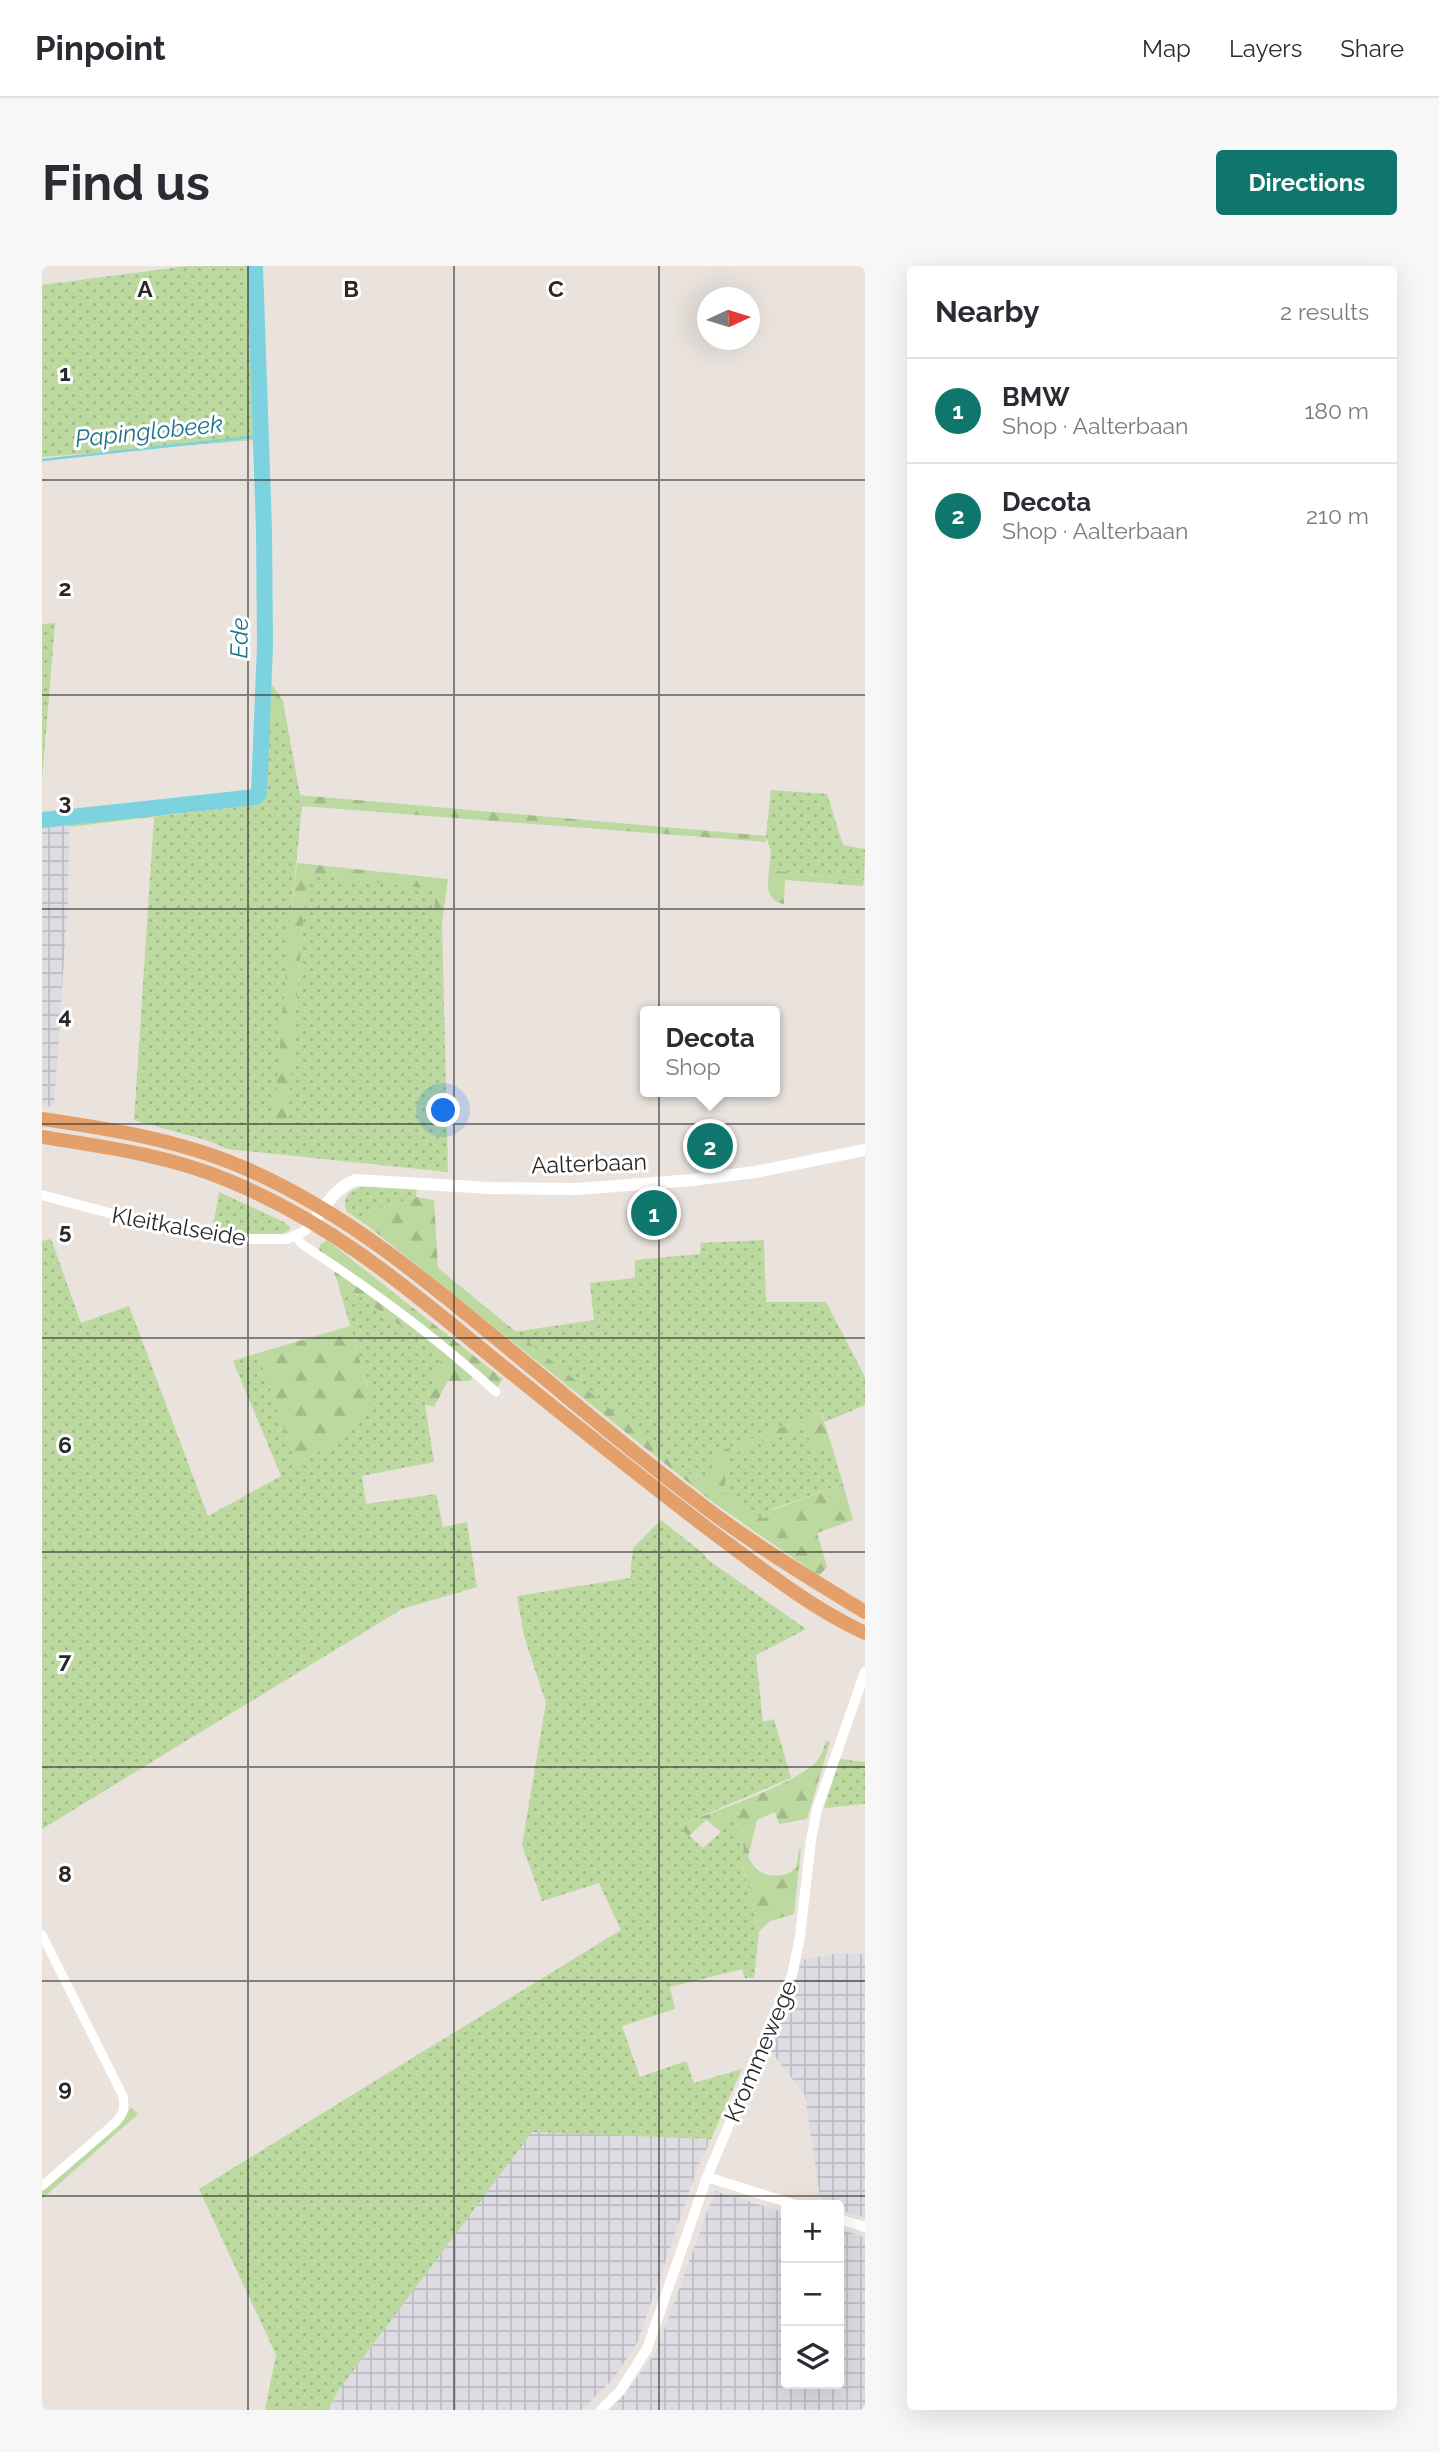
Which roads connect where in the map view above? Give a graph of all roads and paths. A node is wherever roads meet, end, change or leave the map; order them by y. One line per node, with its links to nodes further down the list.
1 (42, 1119): 5 (highway)
2 (42, 1137): 6 (highway)
3 (865, 1150): 5 (main road, Aalterbaan)
4 (42, 1195): 7 (street, Kleitkalseide)
5 (323, 1208): 6 (main road, Aalterbaan); 9 (highway)
6 (313, 1222): 7 (street); 10 (highway)
7 (295, 1236): 8 (street)
8 (496, 1392)
9 (865, 1612)
10 (865, 1633)
11 (865, 1672): 13 (street, Krommewege)
12 (42, 1935): 14 (street)
13 (707, 2177): 15 (street); 18 (street, Krommewege)
14 (42, 2186)
15 (781, 2200)
16 (844, 2221): 17 (street)
17 (865, 2227)
18 (601, 2410)

